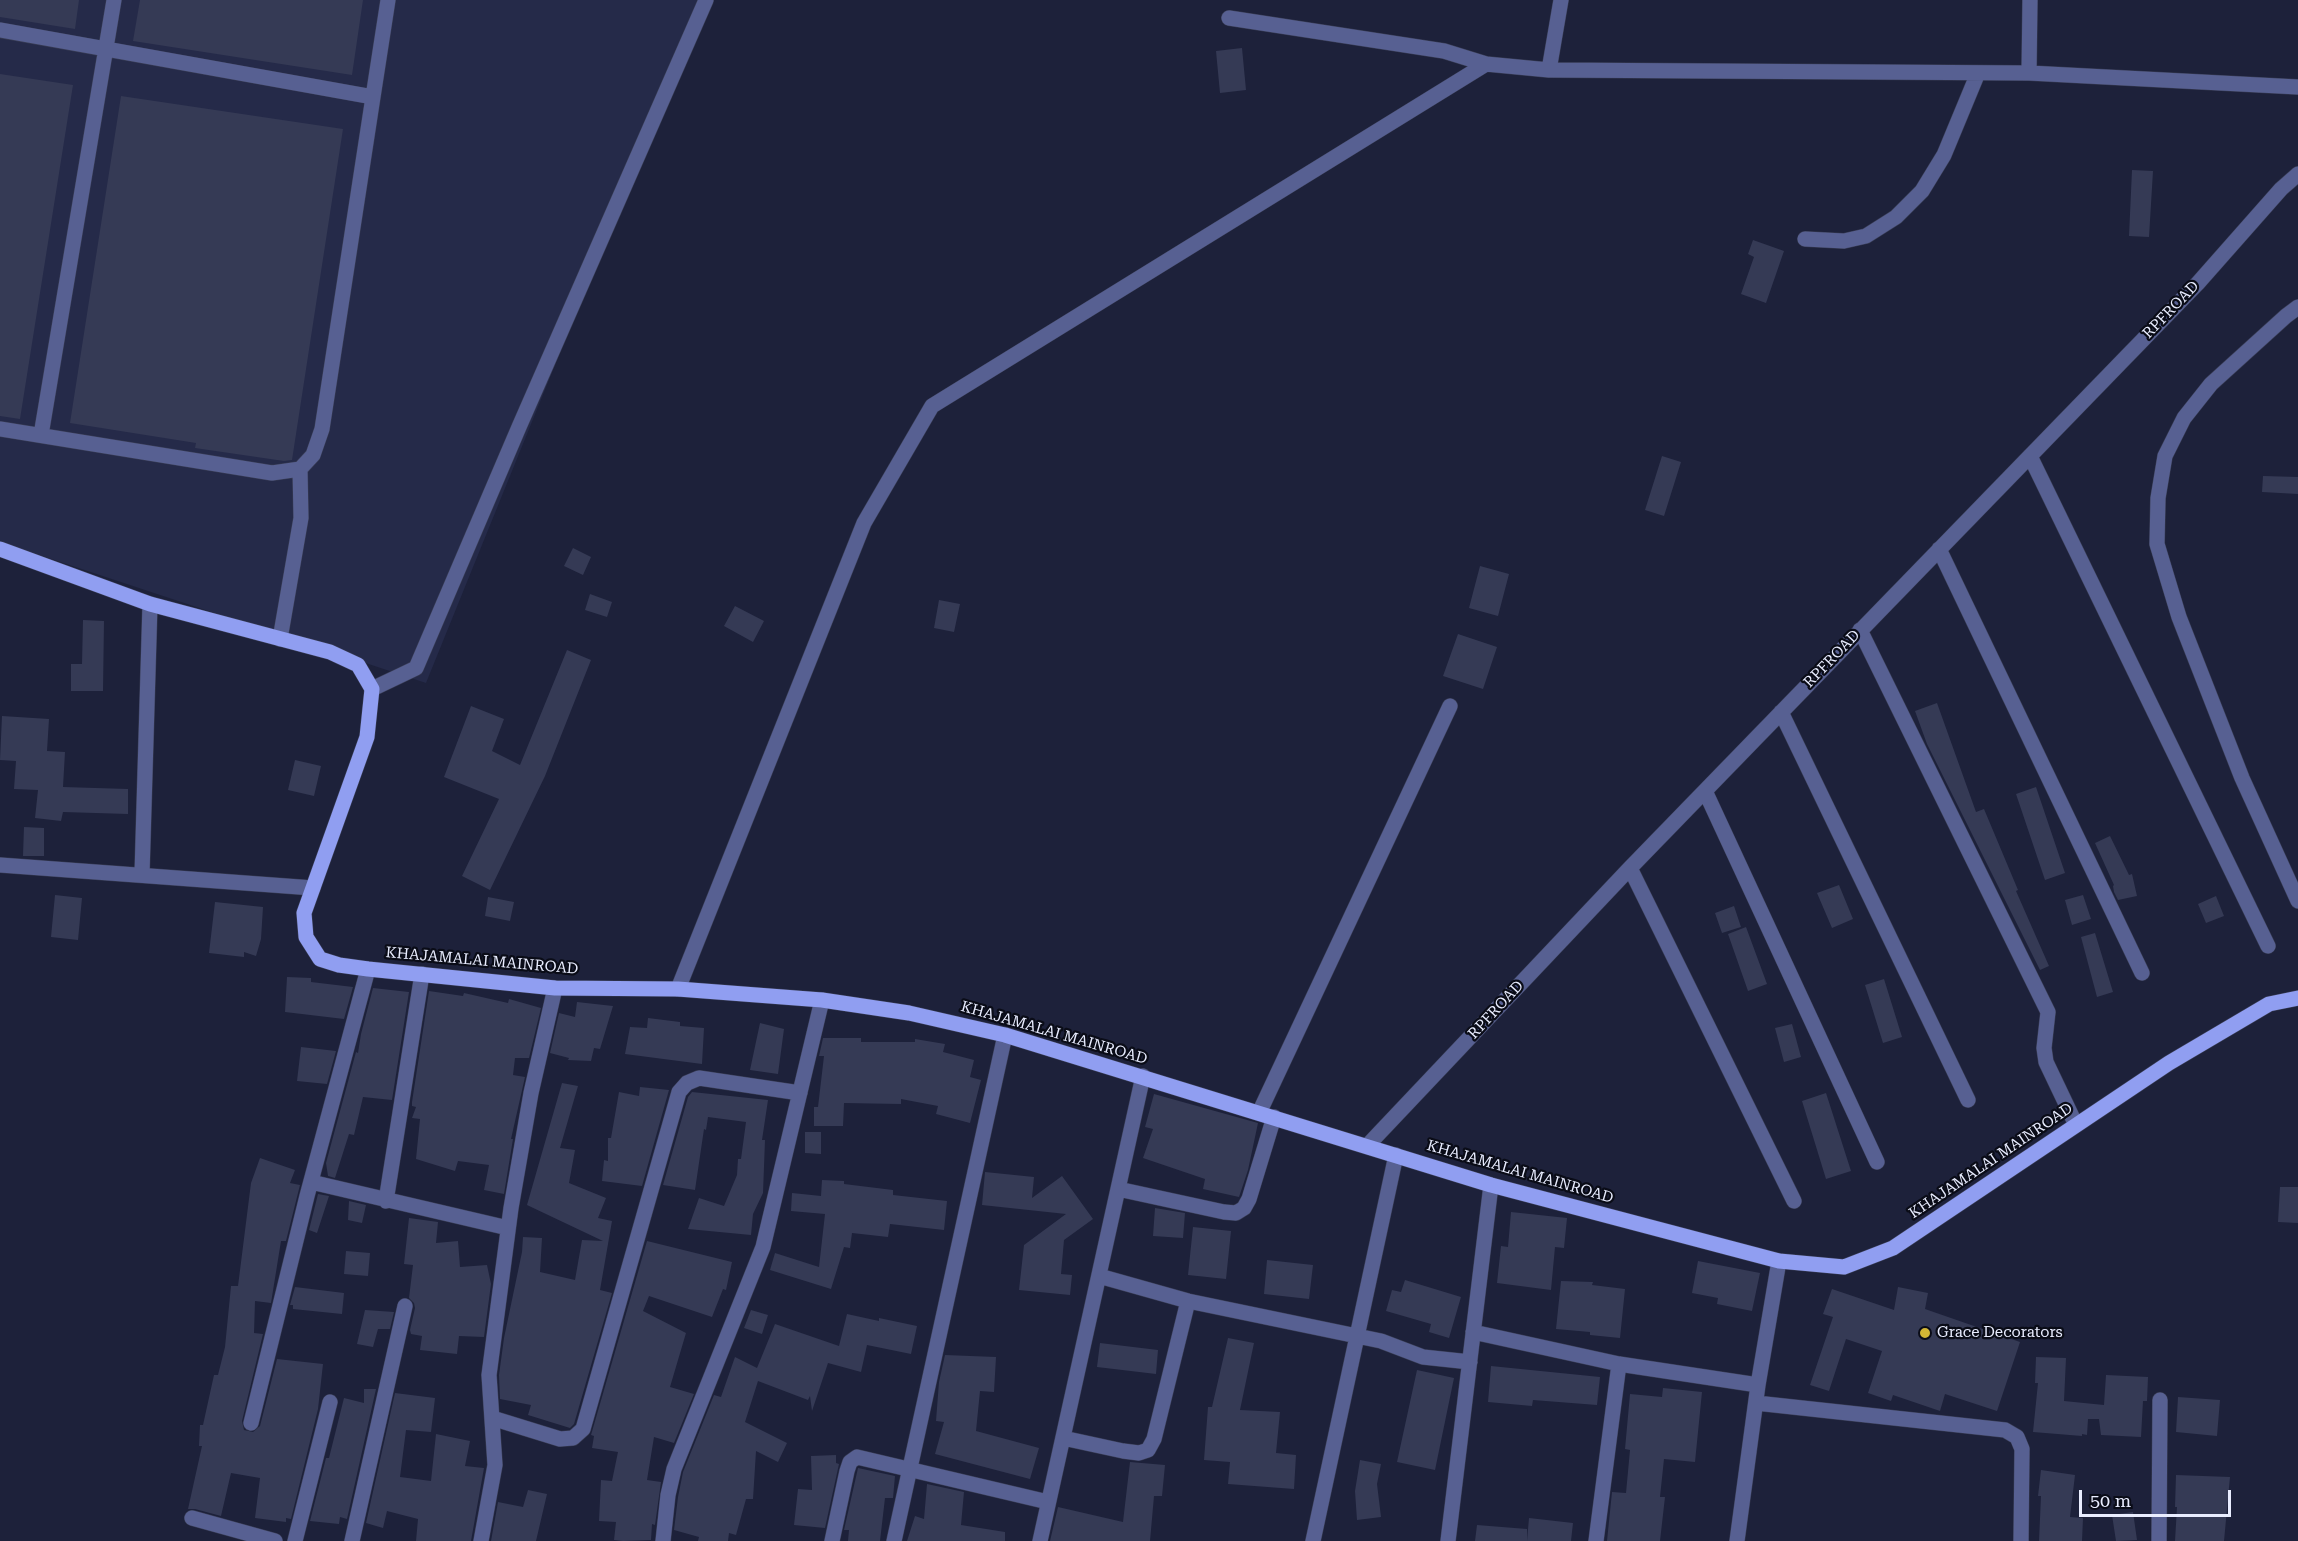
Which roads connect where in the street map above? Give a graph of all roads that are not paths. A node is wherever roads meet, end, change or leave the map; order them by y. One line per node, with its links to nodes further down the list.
1 (114, 0): 8 (street)
2 (388, 0): 14 (street)
3 (706, 0): 27 (street)
4 (1561, 0): 10 (street)
5 (2030, 0): 12 (street)
6 (1229, 18): 9 (street)
7 (0, 30): 8 (street)
8 (106, 48): 14 (street); 19 (street)
9 (1486, 64): 10 (street); 41 (street)
10 (1549, 70): 11 (street)
11 (1978, 73): 12 (street); 16 (street)
12 (2029, 73): 13 (street)
13 (2298, 87)
14 (373, 97): 21 (street)
15 (2298, 174): 20 (street, RPFROAD)
16 (1805, 239)
17 (2298, 307): 35 (street)
18 (0, 429): 19 (street)
19 (41, 435): 21 (street)
20 (2030, 456): 23 (street, RPFROAD); 36 (street)
21 (300, 469): 26 (street)
22 (0, 549): 24 (main road)
23 (1939, 549): 25 (street, RPFROAD); 39 (street)
24 (150, 604): 26 (main road); 33 (street)
25 (1860, 630): 29 (street, RPFROAD); 49 (street)
26 (280, 639): 27 (main road)
27 (372, 689): 34 (main road, KHAJAMALAI MAINROAD)
28 (1450, 706): 48 (street)
29 (1781, 712): 30 (street, RPFROAD); 47 (street)
30 (1705, 791): 32 (street, RPFROAD); 52 (street)
31 (0, 865): 33 (street)
32 (1630, 868): 50 (street, RPFROAD); 57 (street)
33 (142, 874): 34 (street)
34 (313, 888): 37 (main road, KHAJAMALAI MAINROAD)
35 (2298, 901)
36 (2268, 946)
37 (368, 969): 38 (main road, KHAJAMALAI MAINROAD); 53 (street)
38 (422, 974): 40 (main road, KHAJAMALAI MAINROAD); 56 (street)
39 (2142, 974)
40 (555, 988): 41 (main road, KHAJAMALAI MAINROAD); 58 (street)
41 (678, 989): 43 (main road, KHAJAMALAI MAINROAD)
42 (2298, 998): 49 (main road, KHAJAMALAI MAINROAD)
43 (822, 1000): 44 (main road, KHAJAMALAI MAINROAD); 46 (street)
44 (1005, 1035): 45 (main road, KHAJAMALAI MAINROAD); 74 (street)
45 (1143, 1076): 48 (main road, KHAJAMALAI MAINROAD); 55 (street)
46 (800, 1094): 71 (street); 81 (street)
47 (1968, 1101)
48 (1267, 1115): 50 (main road, KHAJAMALAI MAINROAD); 55 (street)
49 (2076, 1125): 59 (main road, KHAJAMALAI MAINROAD)
50 (1367, 1146): 51 (main road, KHAJAMALAI MAINROAD)
51 (1396, 1155): 54 (main road, KHAJAMALAI MAINROAD); 64 (street)
52 (1877, 1162)
53 (311, 1182): 56 (street); 72 (street)
54 (1491, 1185): 59 (main road, KHAJAMALAI MAINROAD); 63 (street)
55 (1118, 1189): 60 (street)
56 (386, 1201): 58 (street)
57 (1794, 1201)
58 (508, 1228): 71 (street)
59 (1779, 1261): 67 (street)
60 (1099, 1276): 61 (street); 73 (street)
61 (1188, 1301): 64 (street); 73 (street)
62 (405, 1306): 79 (street)
63 (1473, 1332): 65 (street); 66 (street)
64 (1358, 1338): 65 (street); 85 (street)
65 (1470, 1362): 86 (street)
66 (1619, 1364): 67 (street); 87 (street)
67 (1758, 1385): 70 (street)
68 (2160, 1400): 90 (street)
69 (330, 1402): 78 (street)
70 (1756, 1403): 88 (street); 89 (street)
71 (492, 1418): 80 (street)
72 (251, 1424)
73 (1063, 1438): 75 (street)
74 (910, 1468): 75 (street); 82 (street); 83 (street)
75 (1048, 1502): 84 (street)
76 (192, 1518): 77 (street)
77 (269, 1540)
78 (295, 1541)
79 (352, 1541)
80 (481, 1541)
81 (663, 1541)
82 (832, 1541)
83 (894, 1541)
84 (1040, 1541)
85 (1313, 1541)
86 (1448, 1541)
87 (1596, 1541)
88 (1737, 1541)
89 (2021, 1541)
90 (2159, 1541)

